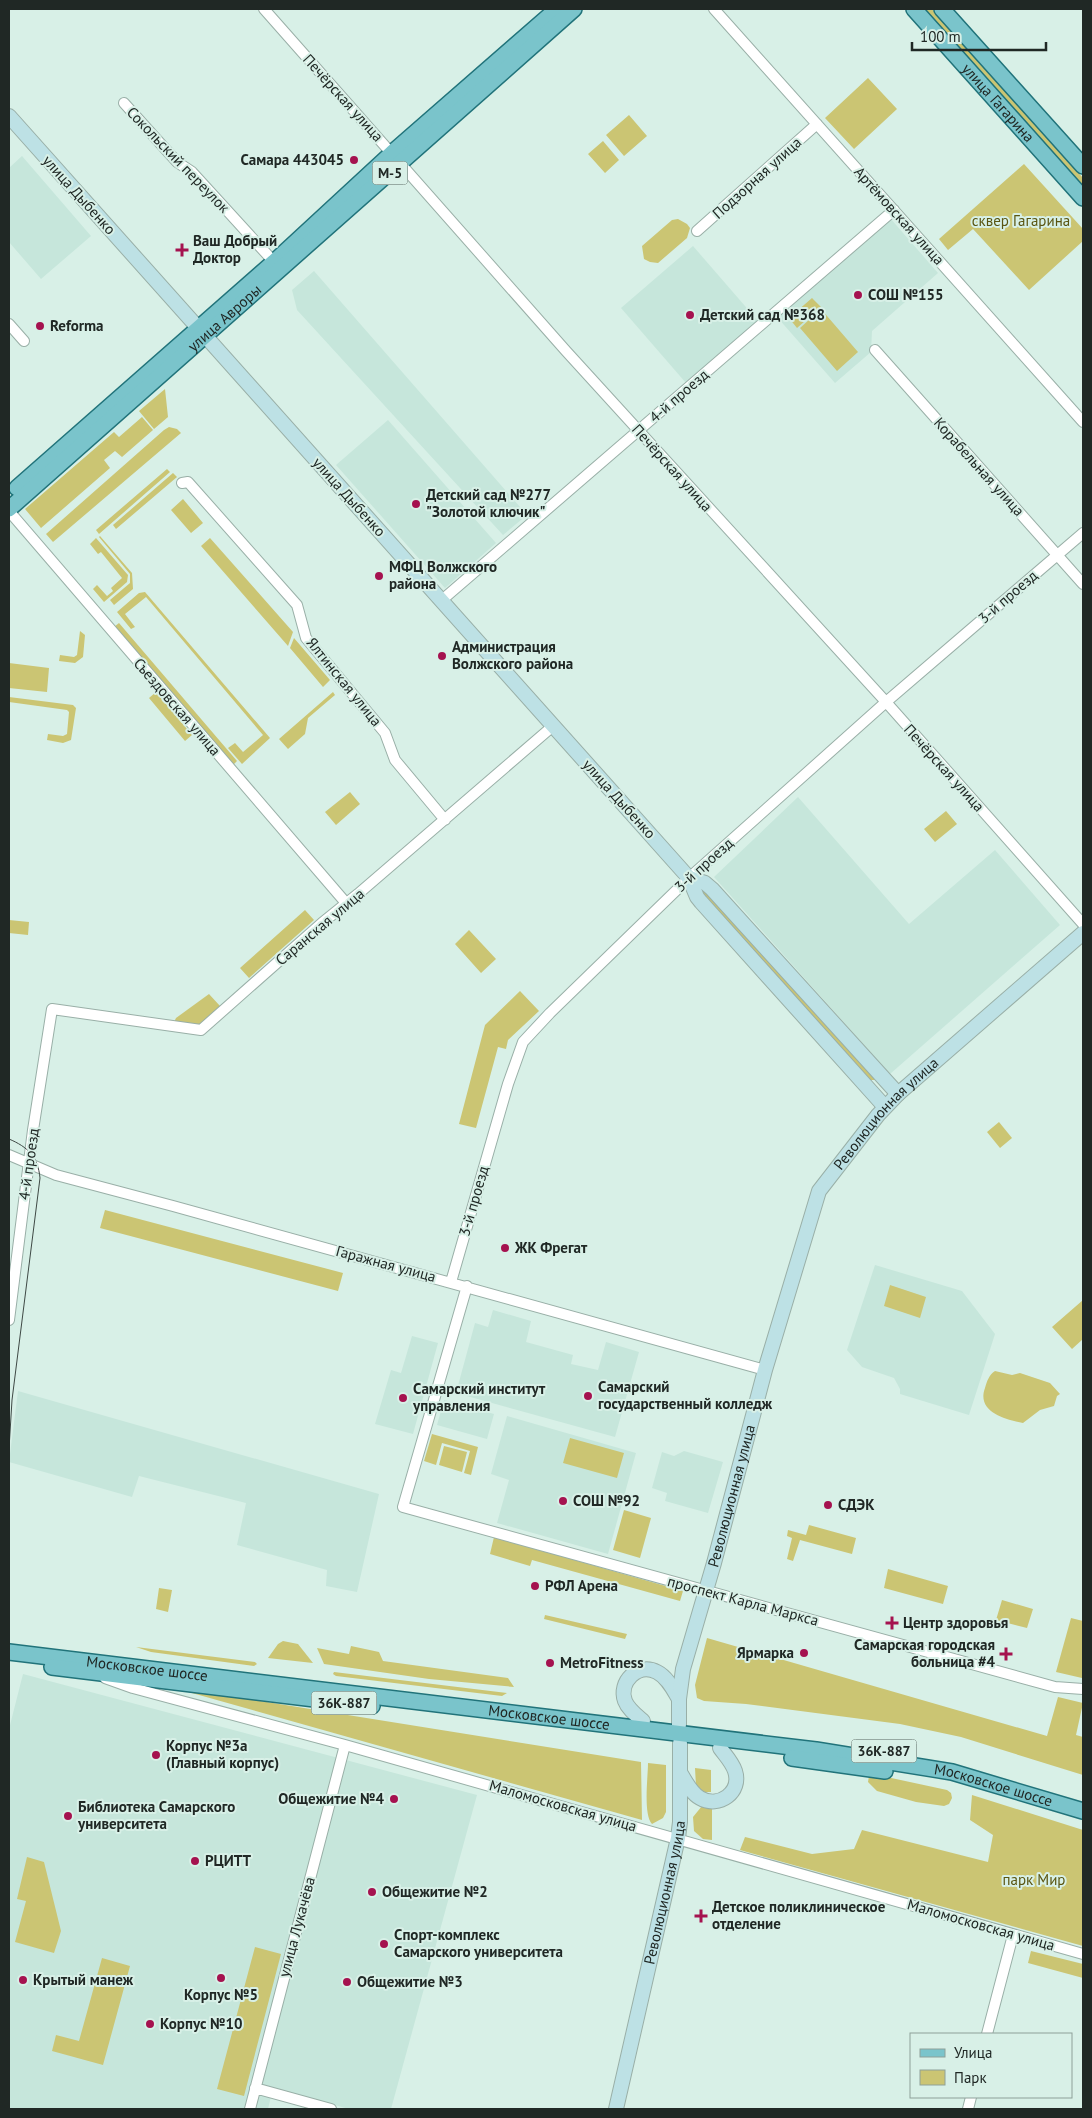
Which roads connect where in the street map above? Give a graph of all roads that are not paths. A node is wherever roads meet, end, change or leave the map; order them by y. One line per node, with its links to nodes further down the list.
1 (264, 9): 10 (street, Печёрская улица)
2 (557, 9): 10 (main road, улица Авроры / М-5)
3 (574, 9): 10 (main road, улица Авроры / М-5)
4 (714, 9): 9 (street, Артёмовская улица)
5 (914, 9): 12 (main road, улица Гагарина)
6 (942, 9): 11 (main road, улица Гагарина)
7 (124, 103): 15 (street, Сокольский переулок)
8 (9, 116): 17 (main road, улица Дыбенко)
9 (817, 124): 13 (street, Артёмовская улица); 14 (street, Подзорная улица)
10 (396, 158): 15 (main road, улица Авроры / М-5); 17 (main road, улица Авроры / М-5); 21 (street, Печёрская улица)
11 (1083, 166)
12 (1083, 198)
13 (894, 210): 20 (street, Артёмовская улица); 21 (street, 4-й проезд)
14 (697, 231)
15 (274, 262): 17 (main road, улица Авроры / М-5)
16 (9, 324): 18 (street)
17 (202, 331): 23 (main road, улица Авроры / М-5); 24 (main road, улица Авроры / М-5); 28 (main road, улица Дыбенко)
18 (24, 341)
19 (875, 350): 26 (street, Корабельная улица)
20 (1083, 422)
21 (639, 431): 28 (street, 4-й проезд); 29 (street, Печёрская улица)
22 (182, 483): 31 (street, Ялтинская улица)
23 (9, 495)
24 (9, 510): 34 (street, Съездовская улица)
25 (1083, 533): 26 (street, 3-й проезд)
26 (1057, 555): 27 (street, Корабельная улица); 29 (street, 3-й проезд)
27 (1083, 584)
28 (442, 600): 30 (main road, улица Дыбенко)
29 (886, 702): 32 (street, 3-й проезд); 35 (street, Печёрская улица)
30 (553, 726): 31 (street, Саранская улица); 32 (main road, улица Дыбенко)
31 (445, 820): 34 (street, Саранская улица)
32 (689, 878): 33 (main road, улица Дыбенко); 42 (street, 3-й проезд)
33 (700, 888): 38 (main road, улица Дыбенко); 39 (main road, улица Дыбенко)
34 (346, 903): 37 (street, Саранская улица)
35 (1083, 924)
36 (1083, 933): 38 (main road, Революционная улица)
37 (52, 1009): 41 (street, 4-й проезд)
38 (898, 1094): 39 (main road, Революционная улица)
39 (885, 1107): 45 (main road, Революционная улица)
40 (9, 1155): 41 (street, Гаражная улица)
41 (29, 1164): 42 (street, Гаражная улица); 44 (street, 4-й проезд)
42 (451, 1282): 43 (street, Гаражная улица)
43 (467, 1286): 45 (street, Гаражная улица); 46 (street, проспект Карла Маркса)
44 (9, 1320)
45 (766, 1370): 46 (main road, Революционная улица)
46 (705, 1592): 52 (street, проспект Карла Маркса); 53 (main road, Революционная улица)
47 (9, 1644): 54 (main road, Московское шоссе / 36К-887)
48 (9, 1652): 49 (main road, Московское шоссе / 36К-887)
49 (44, 1656): 51 (street, Маломосковская улица); 54 (main road, Московское шоссе / 36К-887)
50 (9, 1661): 51 (main road, Московское шоссе / 36К-887)
51 (86, 1672): 55 (main road, Московское шоссе / 36К-887); 57 (street, Маломосковская улица)
52 (1083, 1689)
53 (679, 1699): 54 (main road); 55 (main road, Революционная улица)
54 (647, 1726): 55 (main road, Московское шоссе / 36К-887)
55 (680, 1734): 56 (main road, Московское шоссе / 36К-887); 58 (main road, Московское шоссе / 36К-887); 59 (main road, Революционная улица); 60 (main road, Московское шоссе / 36К-887)
56 (709, 1737): 58 (main road); 61 (main road, Московское шоссе / 36К-887)
57 (345, 1745): 63 (street, Маломосковская улица); 67 (street, улица Лукачёва)
58 (720, 1748): 59 (main road); 62 (main road, Московское шоссе / 36К-887)
59 (680, 1773): 63 (main road, Революционная улица)
60 (1083, 1802)
61 (1083, 1811)
62 (1083, 1820)
63 (678, 1838): 64 (street, Маломосковская улица); 70 (main road, Революционная улица)
64 (1013, 1935): 65 (street, Маломосковская улица); 66 (street)
65 (1083, 1954)
66 (987, 2033)
67 (255, 2088): 68 (street, улица Лукачёва); 69 (street)
68 (250, 2109)
69 (331, 2109)
70 (616, 2109)

